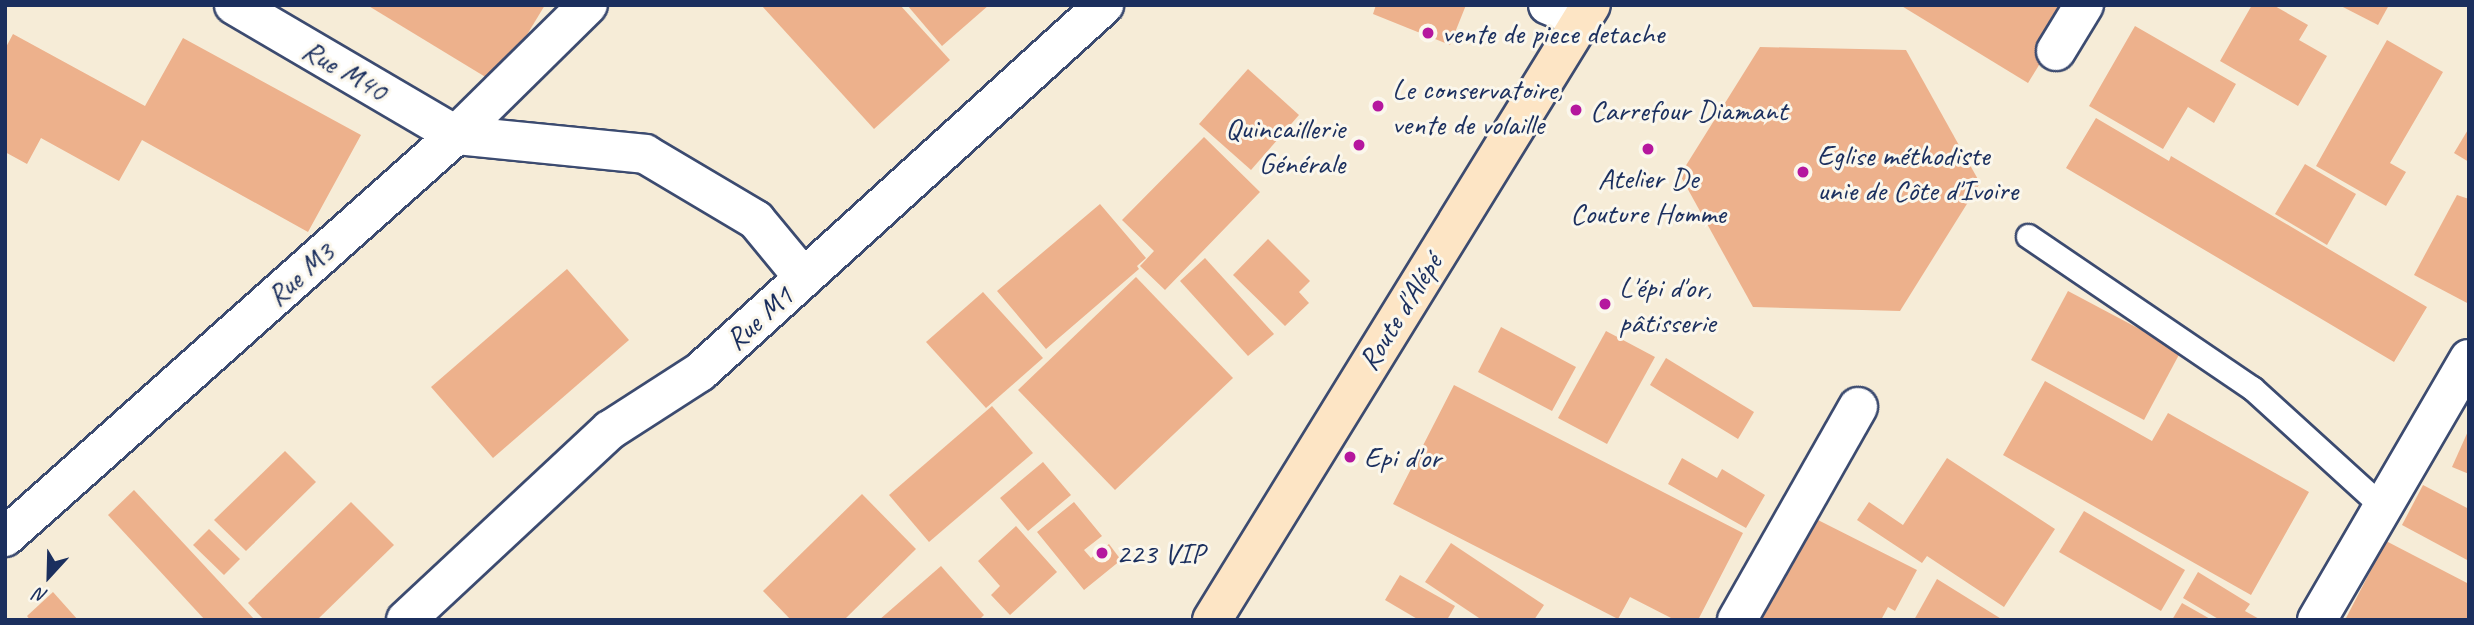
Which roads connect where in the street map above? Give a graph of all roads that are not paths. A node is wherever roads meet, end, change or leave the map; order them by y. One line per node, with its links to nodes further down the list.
1 (234, 5): 7 (street, Rue M40)
2 (588, 5): 7 (street, Rue M3)
3 (1104, 5): 9 (street, Rue M1)
4 (2084, 5): 6 (street)
5 (1573, 10): 15 (main road, Route d'Alépé)
6 (2056, 51)
7 (456, 135): 9 (street); 13 (street, Rue M3)
8 (2028, 236): 12 (lane)
9 (804, 278): 14 (street, Rue M1)
10 (2469, 359): 12 (street)
11 (1858, 407): 16 (street)
12 (2383, 507): 17 (street)
13 (5, 537)
14 (406, 620)
15 (1212, 620)
16 (1737, 620)
17 (2317, 620)

